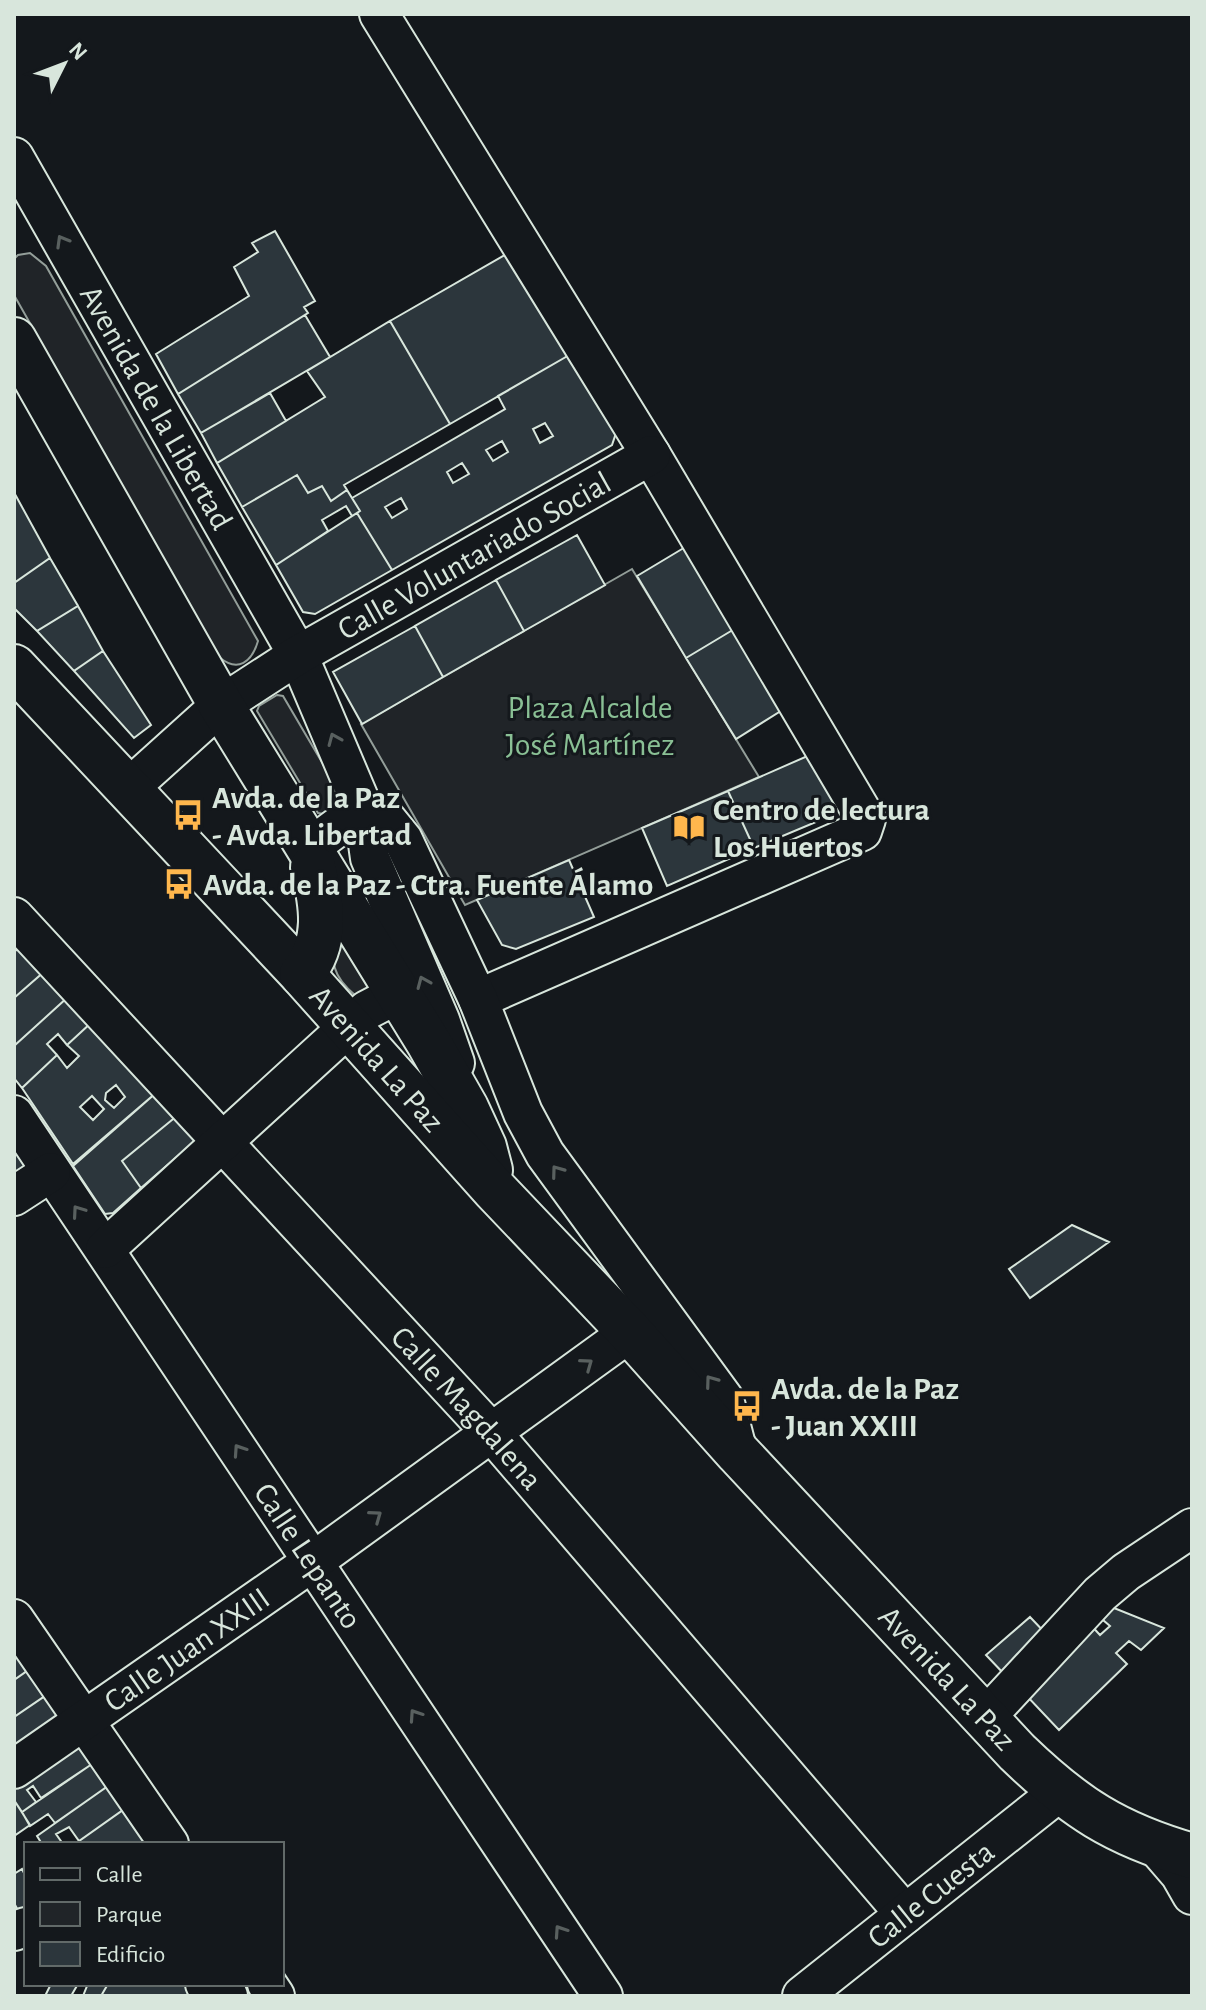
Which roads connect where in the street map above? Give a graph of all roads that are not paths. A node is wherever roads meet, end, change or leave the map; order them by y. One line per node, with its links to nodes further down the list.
1 (379, 14): 4 (street)
2 (14, 157): 5 (street, Avenida de la Libertad, one-way to 2)
3 (14, 340): 7 (main road, Avenida de la Libertad)
4 (651, 455): 5 (street, Calle Voluntariado Social); 14 (street)
5 (298, 655): 7 (street); 9 (street, Avenida de la Libertad, one-way to 5)
6 (14, 667): 8 (main road, Avenida La Paz)
7 (221, 705): 8 (street); 10 (main road, Avenida de la Libertad)
8 (129, 788): 12 (main road, Avenida La Paz)
9 (363, 808): 10 (street); 14 (street); 16 (street, Avenida de la Libertad, one-way to 9)
10 (308, 849): 12 (main road, Avenida de la Libertad); 13 (main road, Avenida de la Libertad)
11 (14, 917): 18 (street, Calle Magdalena)
12 (302, 974): 15 (main road, Avenida La Paz)
13 (401, 997): 15 (street); 16 (main road, Avenida de la Libertad)
14 (478, 999): 25 (street, Avenida La Paz, one-way to 14)
15 (350, 1027): 18 (street); 20 (main road, Avenida La Paz)
16 (466, 1108): 20 (main road, Avenida de la Libertad)
17 (14, 1115): 19 (street, Calle Lepanto)
18 (223, 1142): 22 (street); 24 (street, Calle Magdalena)
19 (51, 1172): 21 (street); 22 (street, Calle Lepanto, one-way to 19)
20 (495, 1190): 23 (main road, Avenida La Paz)
21 (14, 1196)
22 (105, 1249): 27 (street, Calle Lepanto, one-way to 22)
23 (630, 1332): 24 (street, Calle Juan XXIII, one-way to 23); 25 (main road, Avenida La Paz)
24 (492, 1433): 27 (street, Calle Juan XXIII, one-way to 24); 36 (street, Calle Magdalena)
25 (738, 1453): 29 (main road, Avenida La Paz)
26 (1192, 1528): 29 (street)
27 (313, 1562): 30 (street, Calle Juan XXIII); 39 (street, Calle Lepanto, one-way to 27)
28 (14, 1619): 30 (street)
29 (985, 1718): 32 (main road, Avenida La Paz)
30 (84, 1721): 31 (street, Calle Juan XXIII); 33 (street)
31 (14, 1769)
32 (1059, 1792): 34 (main road, Avenida La Paz); 36 (street, Calle Cuesta)
33 (168, 1842)
34 (1173, 1850): 35 (street)
35 (1192, 1895)
36 (905, 1914): 40 (street, Calle Cuesta)
37 (209, 1986): 38 (street)
38 (228, 1996)
39 (603, 1996)
40 (802, 1996)

